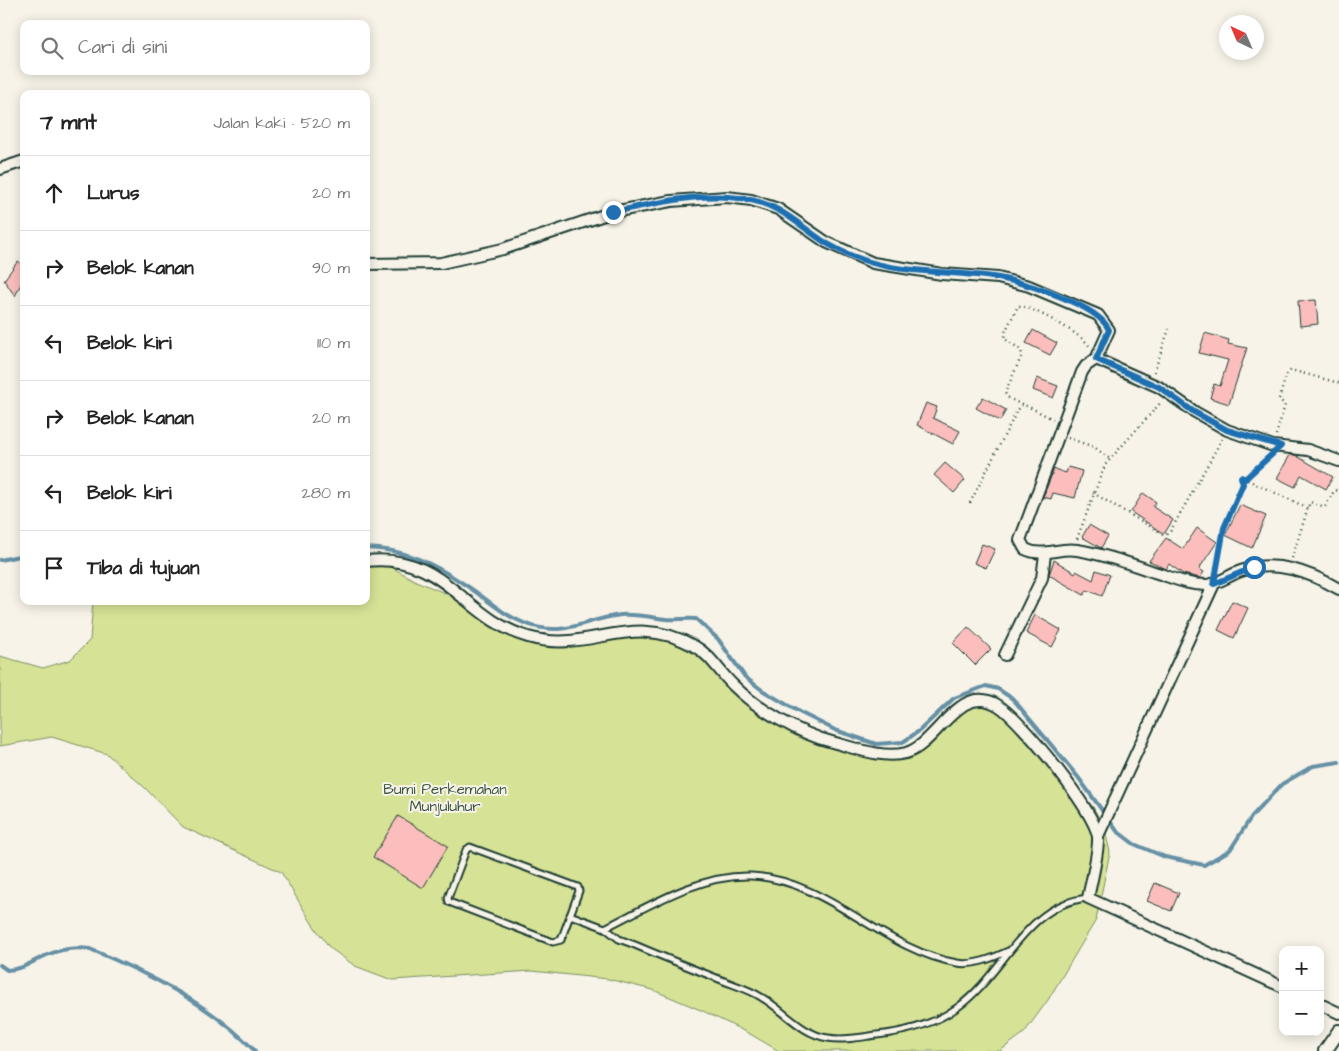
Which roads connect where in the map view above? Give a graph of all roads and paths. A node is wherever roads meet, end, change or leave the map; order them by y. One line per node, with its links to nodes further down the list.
1 (20, 162): 2 (street)
2 (0, 169)
3 (370, 264): 5 (street)
4 (1169, 329): 6 (path)
5 (1096, 359): 6 (street); 9 (path); 11 (street)
6 (1151, 383): 8 (street)
7 (1339, 383): 12 (path)
8 (1168, 393): 10 (street); 13 (path)
9 (1022, 405): 11 (path); 18 (path)
10 (1227, 430): 12 (street); 17 (path)
11 (1061, 431): 13 (path); 21 (street)
12 (1277, 446): 14 (street); 15 (path)
13 (1110, 459): 17 (path)
14 (1339, 461)
15 (1245, 479): 19 (path); 24 (path)
16 (1339, 490): 19 (path)
17 (1093, 493): 20 (path)
18 (970, 503)
19 (1308, 508): 23 (path)
20 (1074, 550): 21 (street); 24 (street)
21 (1046, 554): 26 (street)
22 (370, 561): 27 (street)
23 (1289, 568): 24 (street); 25 (street)
24 (1214, 584): 27 (street)
25 (1339, 589)
26 (1005, 655)
27 (1099, 832): 28 (street)
28 (1088, 898): 31 (lane); 32 (street)
29 (570, 915): 29 (lane); 30 (lane)
30 (605, 928): 31 (lane); 31 (lane)
31 (1009, 950)
32 (1279, 985)
33 (1324, 1006): 34 (street)
34 (1339, 1012)
35 (1339, 1031): 36 (street)
36 (1325, 1051)

